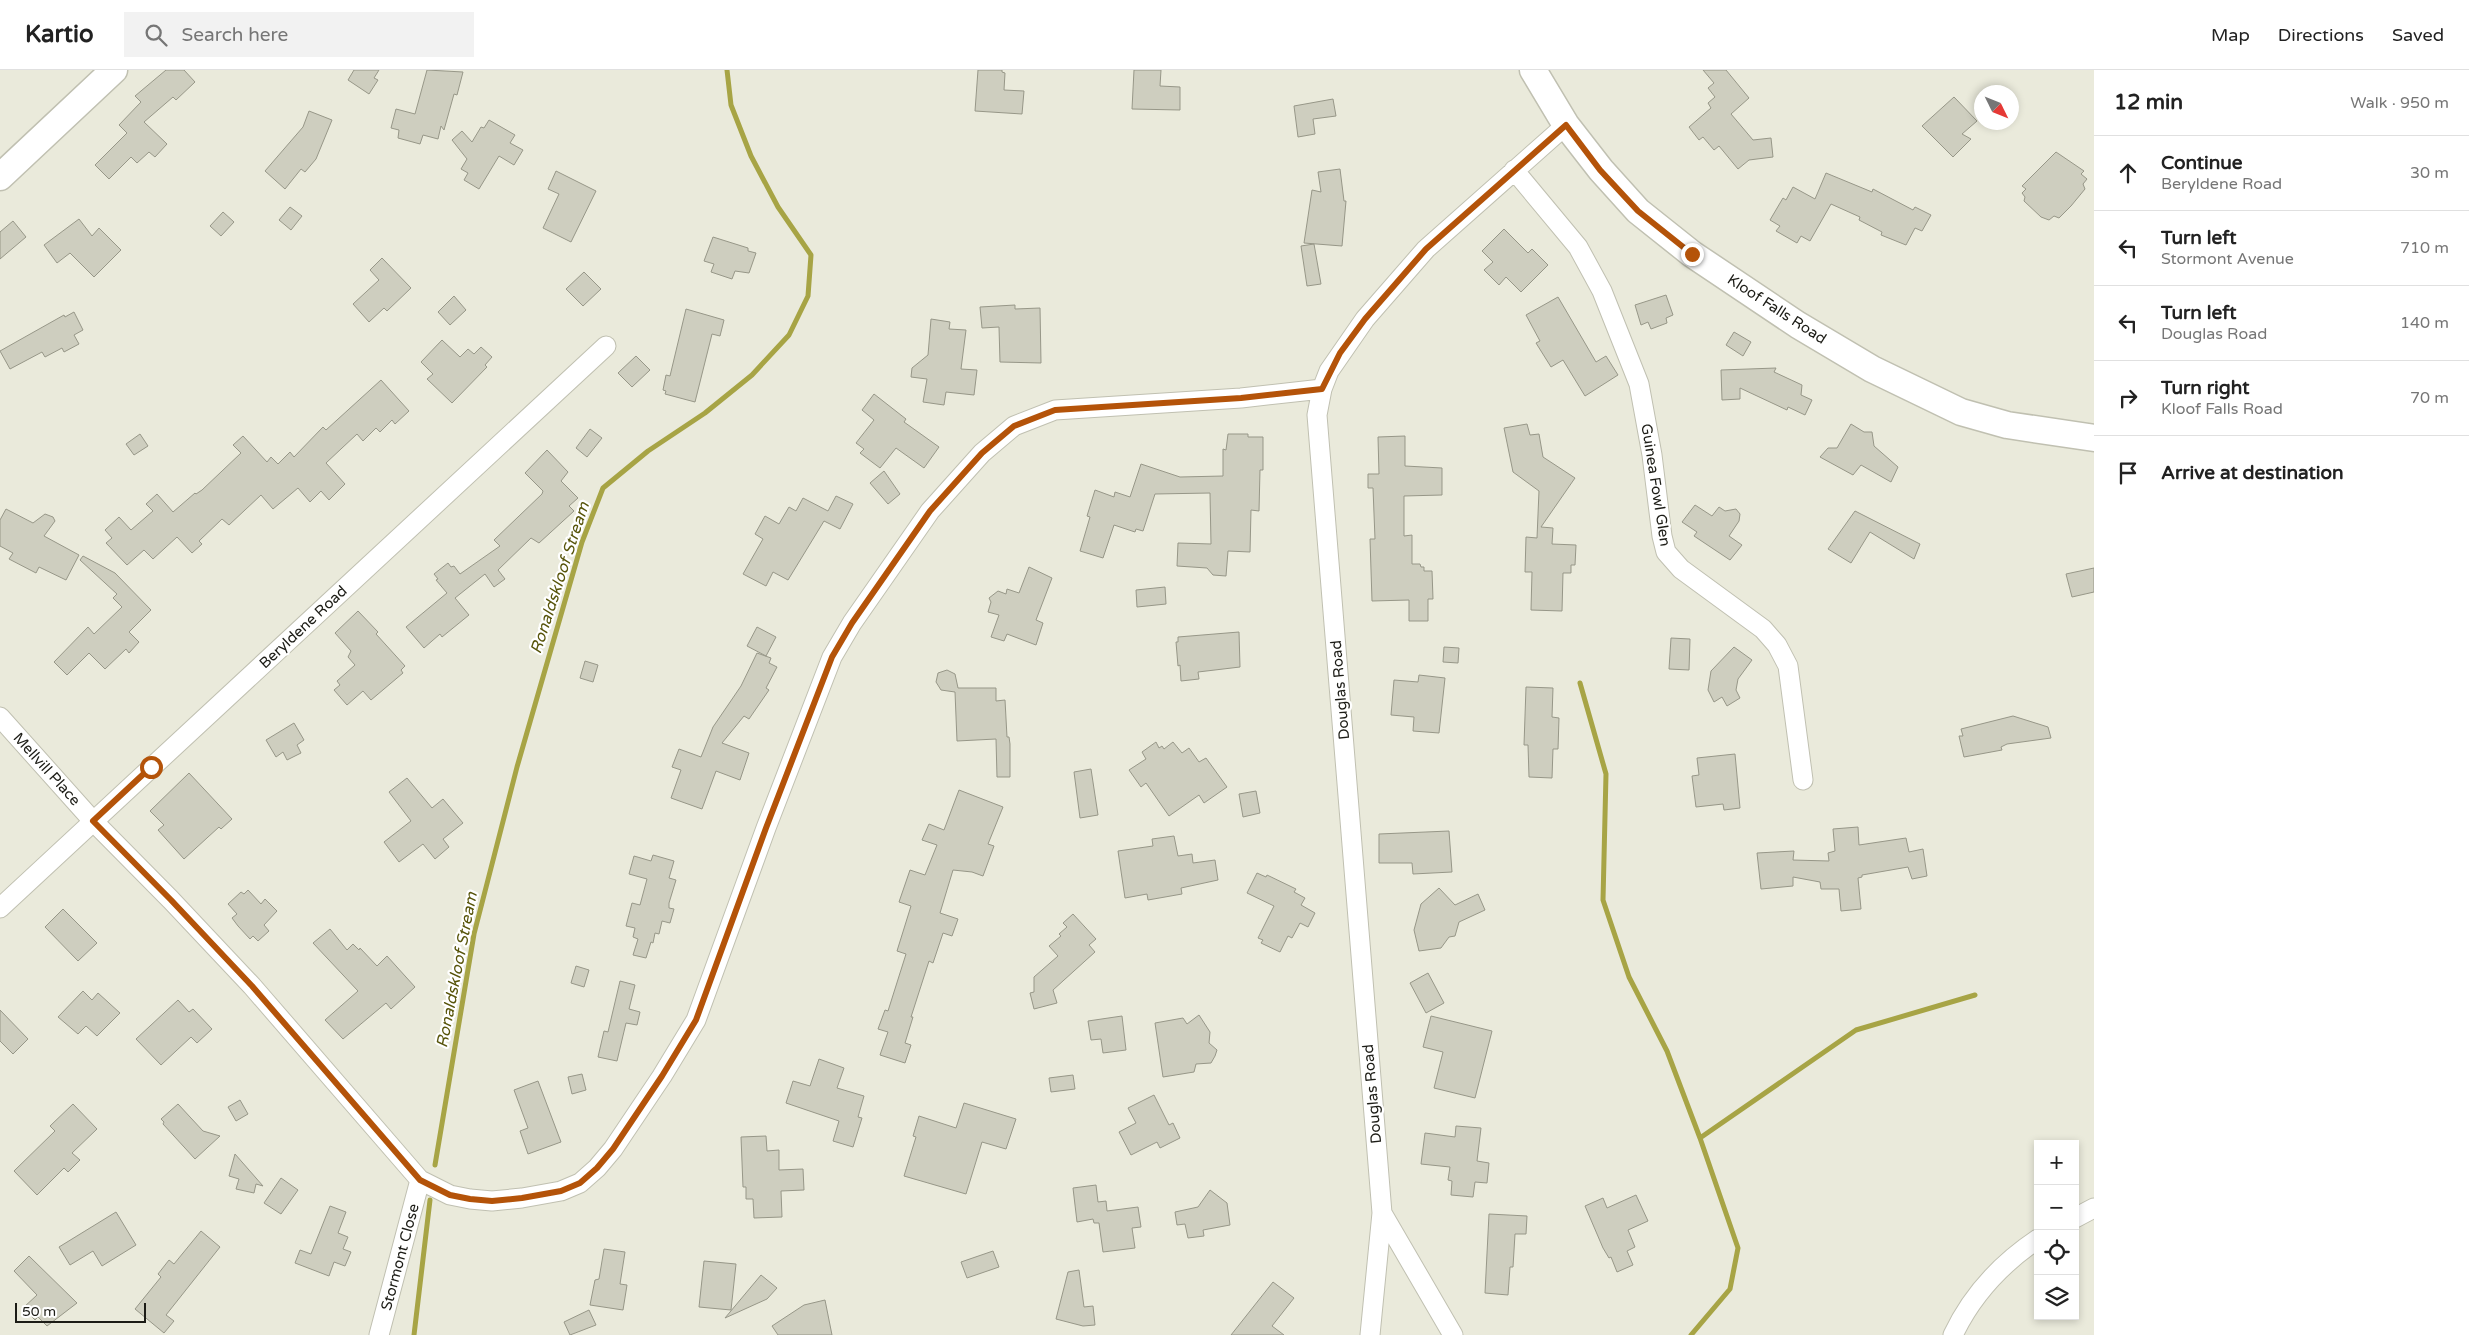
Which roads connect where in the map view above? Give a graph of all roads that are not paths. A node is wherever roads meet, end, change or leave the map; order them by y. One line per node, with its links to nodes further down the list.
1 (114, 70): 5 (main road)
2 (1533, 70): 3 (main road, Kloof Falls Road)
3 (1566, 125): 4 (street, Douglas Road); 8 (main road, Kloof Falls Road)
4 (1514, 170): 7 (street, Douglas Road); 10 (street, Guinea Fowl Glen)
5 (0, 177)
6 (606, 346): 11 (street, Beryldene Road)
7 (1322, 389): 13 (street); 15 (street, Douglas Road)
8 (2094, 438)
9 (0, 717): 11 (street, Mellvill Place)
10 (1804, 780)
11 (93, 821): 12 (street, Beryldene Road); 13 (street, Mellvill Place)
12 (0, 908)
13 (420, 1180): 18 (street, Stormont Close)
14 (2094, 1208): 16 (street)
15 (1382, 1213): 19 (street); 20 (street, Douglas Road)
16 (2079, 1216)
17 (2034, 1242): 21 (street)
18 (379, 1335)
19 (1370, 1335)
20 (1453, 1335)
21 (1953, 1335)

